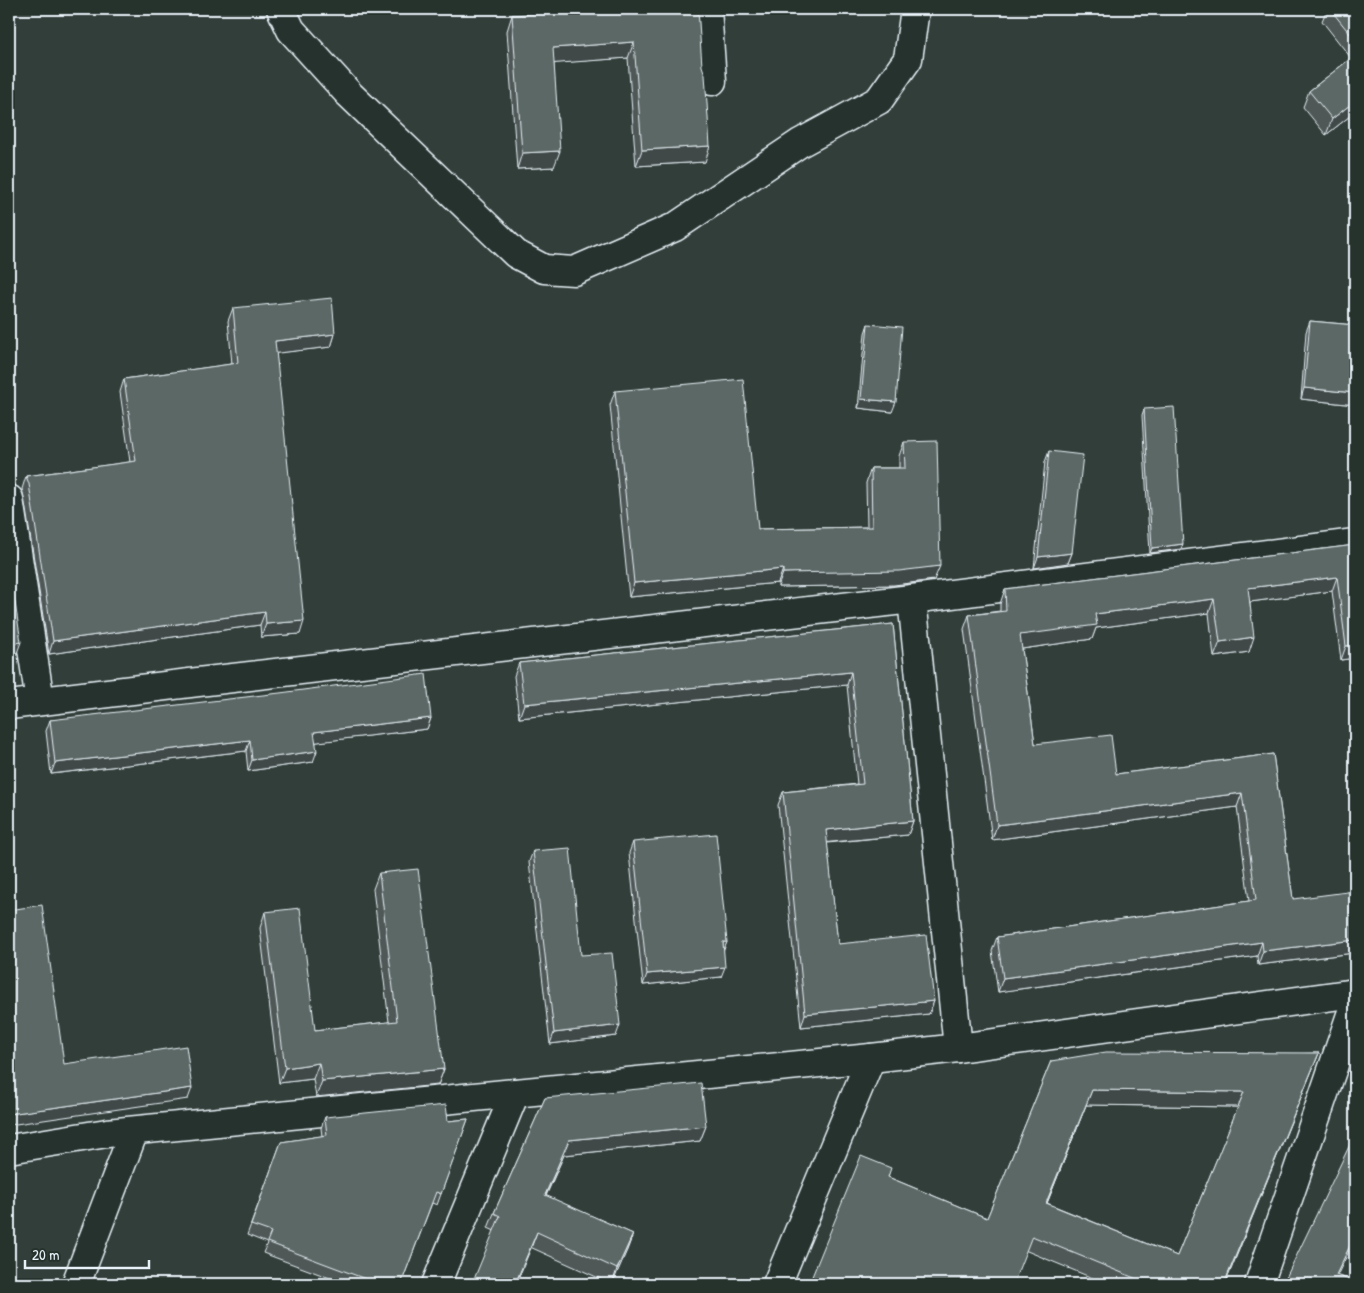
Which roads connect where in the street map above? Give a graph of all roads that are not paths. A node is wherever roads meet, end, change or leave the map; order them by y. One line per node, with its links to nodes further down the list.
1 (281, 9): 3 (street)
2 (707, 9): 4 (street)
3 (915, 9)
4 (712, 81)
5 (9, 500): 8 (street)
6 (1355, 543): 7 (street)
7 (912, 599): 8 (street); 12 (street)
8 (40, 701): 9 (street)
9 (9, 705)
10 (1355, 993): 12 (street)
11 (1355, 1003): 20 (street)
12 (958, 1048): 13 (street)
13 (871, 1058): 14 (street); 19 (street)
14 (515, 1093): 15 (street); 18 (street)
15 (134, 1131): 16 (street); 17 (street)
16 (9, 1149)
17 (76, 1284)
18 (436, 1284)
19 (777, 1284)
20 (1259, 1284)

